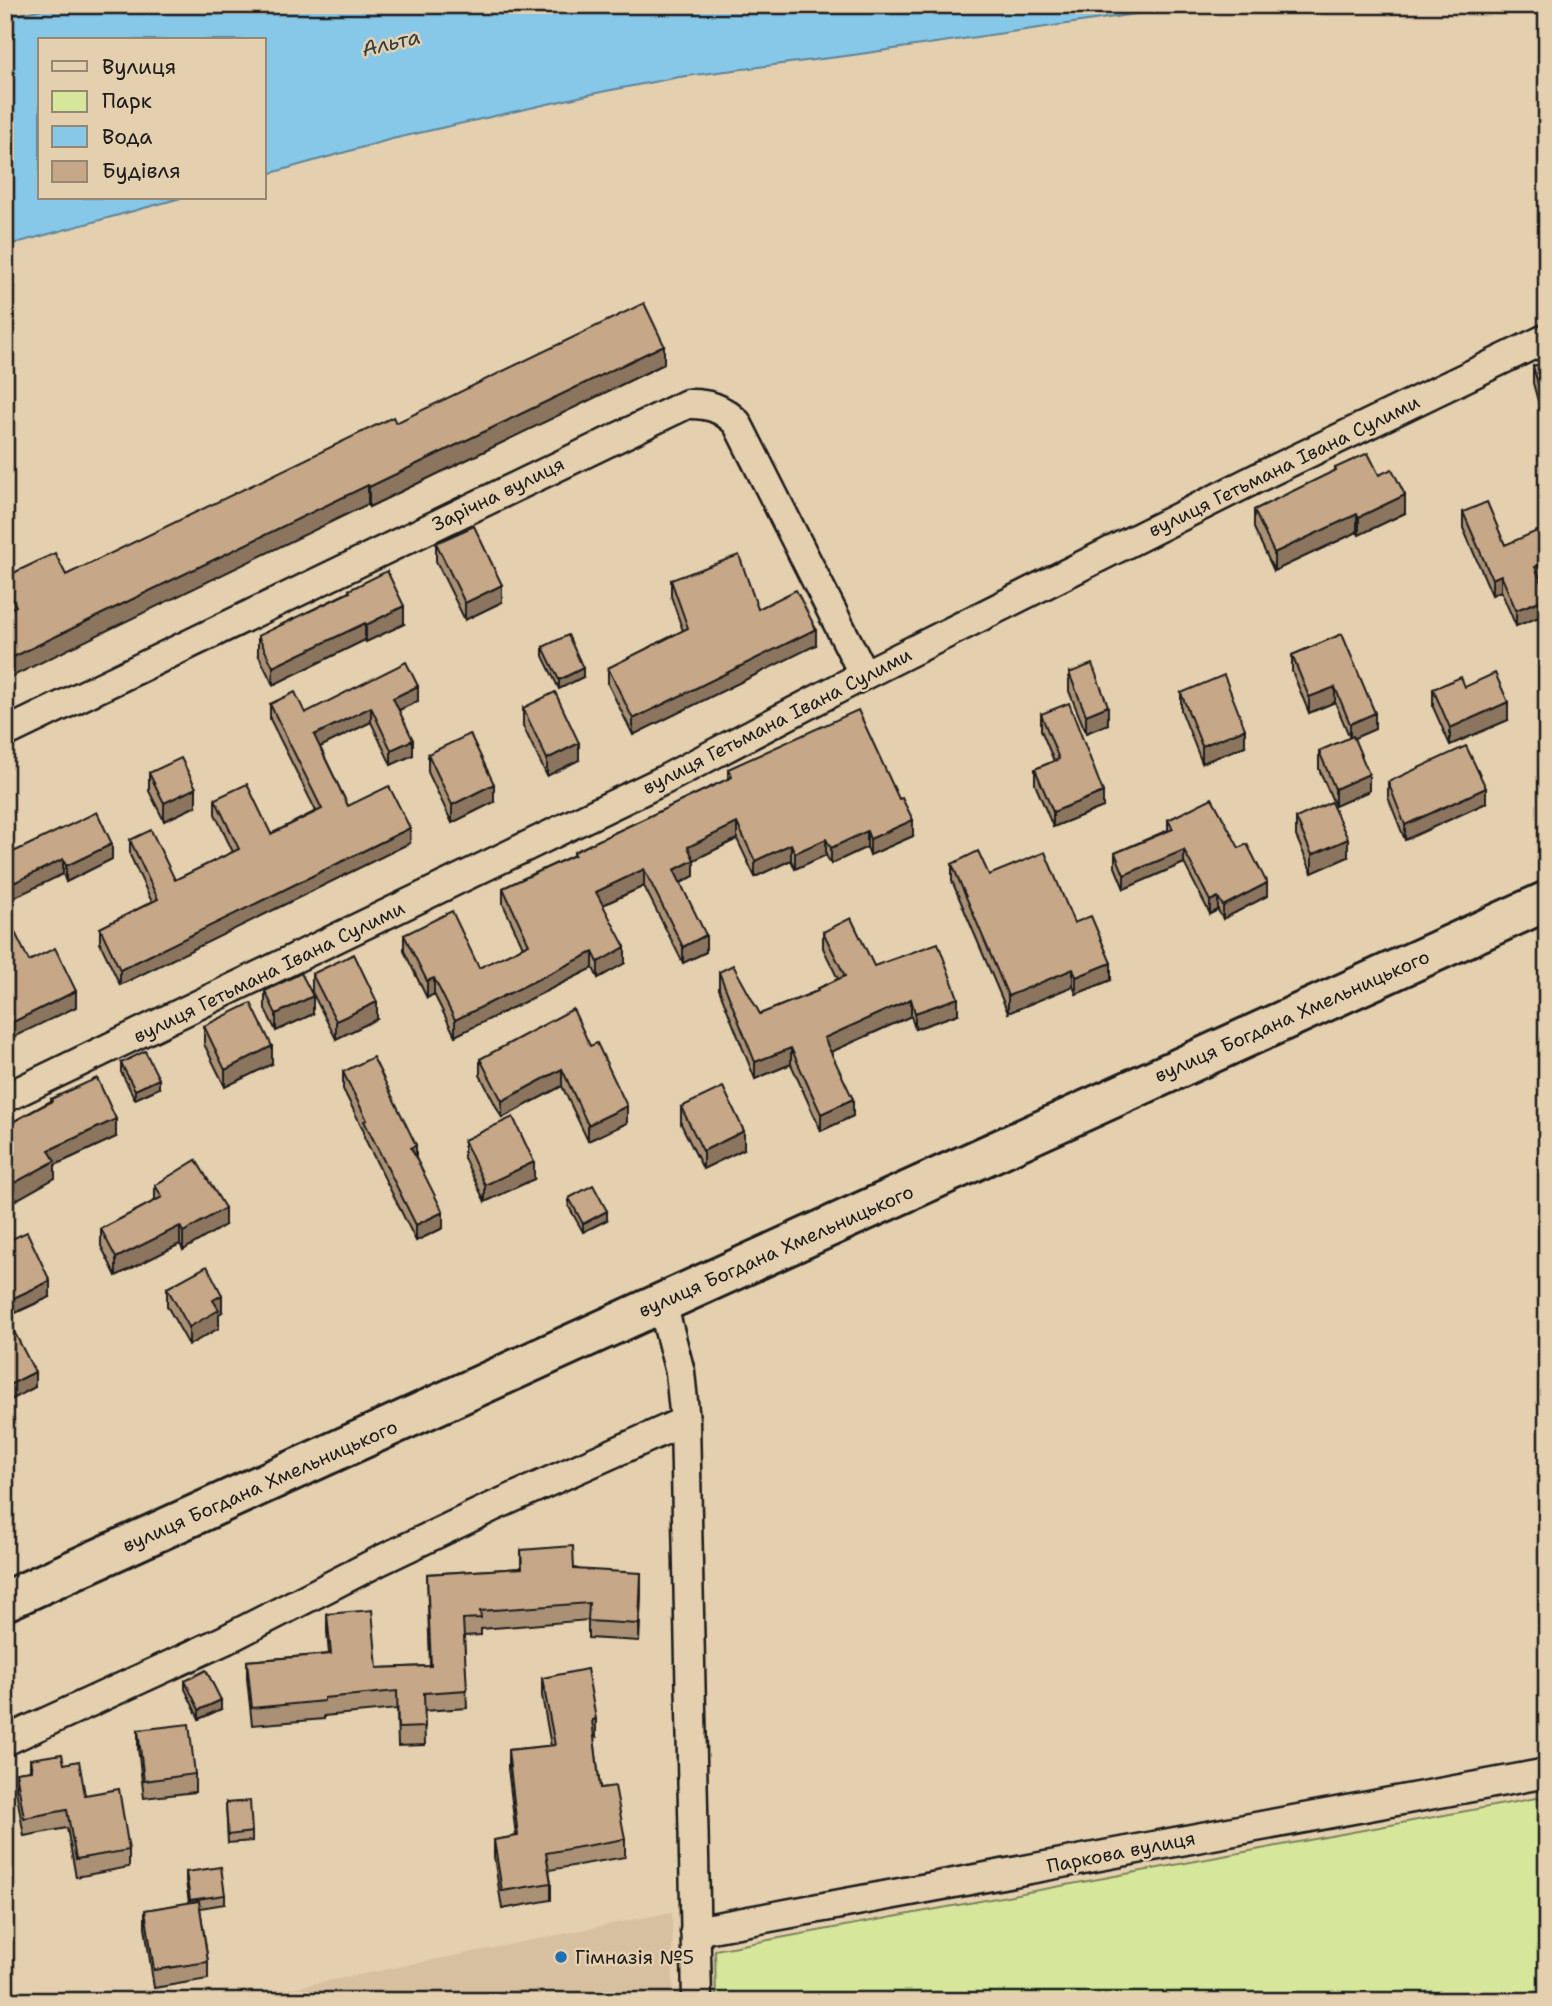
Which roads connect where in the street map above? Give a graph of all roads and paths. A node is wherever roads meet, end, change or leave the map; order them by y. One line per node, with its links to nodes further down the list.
1 (1547, 338): 2 (street, вулиця Гетьмана Івана Сулими)
2 (864, 675): 3 (street, Зарічна вулиця); 5 (street, вулиця Гетьмана Івана Сулими)
3 (5, 733)
4 (1547, 901): 6 (main road, вулиця Богдана Хмельницького)
5 (5, 1098)
6 (662, 1303): 7 (street); 8 (main road, вулиця Богдана Хмельницького)
7 (685, 1421): 9 (street); 11 (street)
8 (5, 1601)
9 (5, 1741)
10 (1547, 1773): 11 (street, Паркова вулиця)
11 (695, 1931): 12 (street)
12 (697, 2001)

